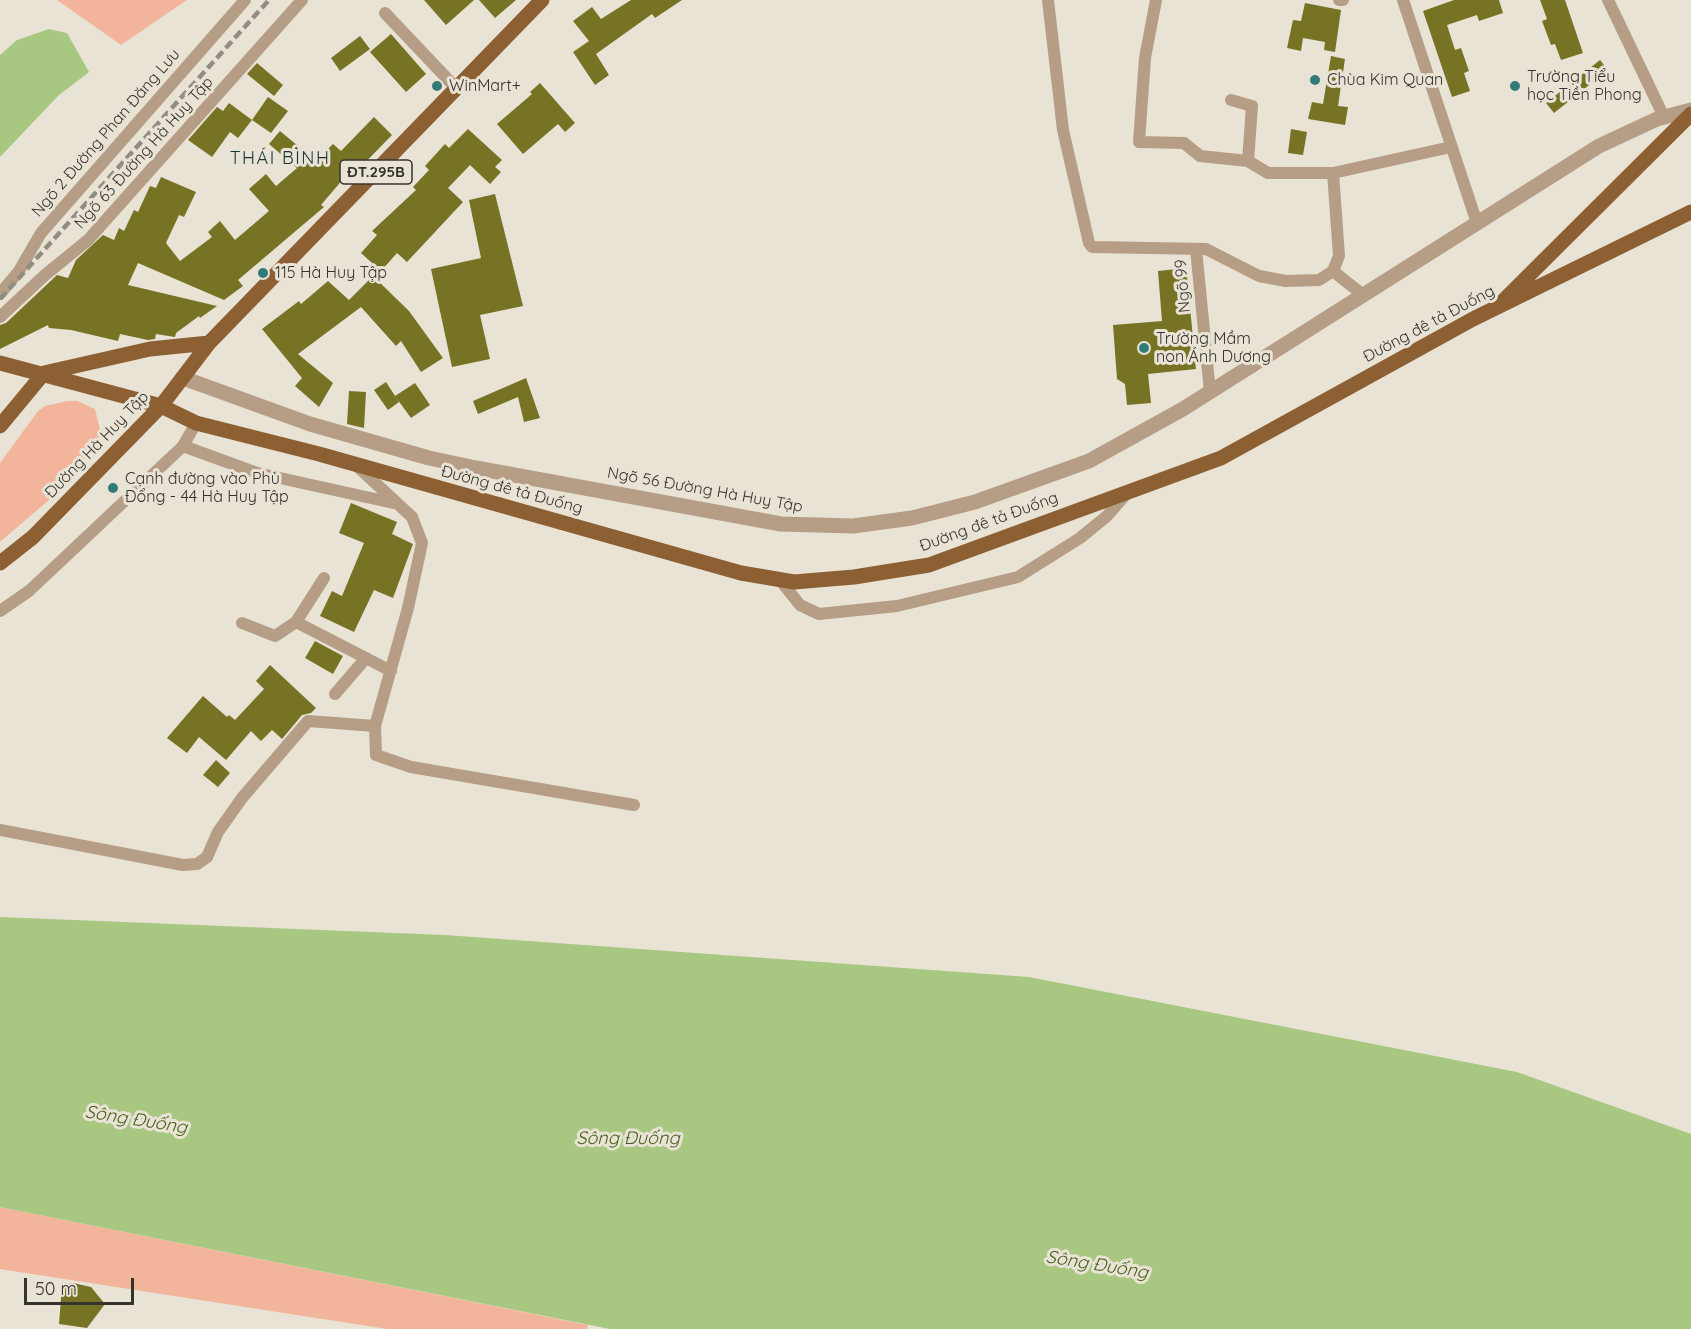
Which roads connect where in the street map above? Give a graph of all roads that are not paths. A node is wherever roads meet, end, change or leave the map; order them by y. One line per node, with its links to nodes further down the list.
1 (245, 0): 20 (street, Ngõ 2 Đường Phan Đăng Lưu)
2 (302, 0): 23 (street, Ngõ 63 Đường Hà Huy Tập)
3 (542, 0): 9 (main road, Đường Hà Huy Tập / ĐT.295B)
4 (1048, 0): 18 (street)
5 (1156, 0): 14 (street)
6 (1403, 0): 13 (street)
7 (1608, 0): 12 (street)
8 (385, 13): 9 (street)
9 (457, 89): 24 (main road, Đường Hà Huy Tập / ĐT.295B)
10 (1231, 100): 14 (street)
11 (1691, 112): 12 (street, Ngõ 56 Đường Hà Huy Tập); 22 (main road)
12 (1664, 117): 17 (street, Ngõ 56 Đường Hà Huy Tập)
13 (1451, 147): 15 (street); 17 (street)
14 (1248, 161): 15 (street)
15 (1333, 173): 19 (street)
16 (1691, 212): 22 (main road, Đường đê tả Đuống)
17 (1477, 223): 21 (street, Ngõ 56 Đường Hà Huy Tập)
18 (1196, 249): 19 (street); 28 (street, Ngõ 99)
19 (1333, 271): 21 (street)
20 (0, 294)
21 (1364, 295): 28 (street, Ngõ 56 Đường Hà Huy Tập)
22 (1494, 309): 34 (main road, Đường đê tả Đuống)
23 (0, 317)
24 (209, 343): 26 (main road); 27 (main road, Đường Hà Huy Tập)
25 (0, 363): 26 (main road, Đường đê tả Đuống)
26 (44, 373): 29 (main road, Đường đê tả Đuống); 31 (main road)
27 (183, 378): 28 (street, Ngõ 56 Đường Hà Huy Tập); 29 (main road, Đường Hà Huy Tập)
28 (1210, 392)
29 (161, 406): 30 (main road, Đường đê tả Đuống); 36 (main road, Đường Hà Huy Tập)
30 (196, 423): 32 (street); 33 (main road, Đường đê tả Đuống)
31 (0, 426)
32 (183, 446): 35 (street); 39 (street)
33 (357, 466): 35 (street); 38 (main road, Đường đê tả Đuống)
34 (1129, 491): 38 (main road, Đường đê tả Đuống); 38 (street)
35 (399, 505): 43 (street)
36 (0, 563)
37 (324, 578): 40 (street)
38 (780, 580)
39 (0, 610)
40 (296, 622): 41 (street); 42 (street)
41 (242, 623)
42 (366, 658): 43 (street); 44 (street)
43 (391, 671): 45 (street)
44 (334, 694)
45 (375, 726): 46 (street); 47 (street)
46 (634, 805)
47 (0, 830)

